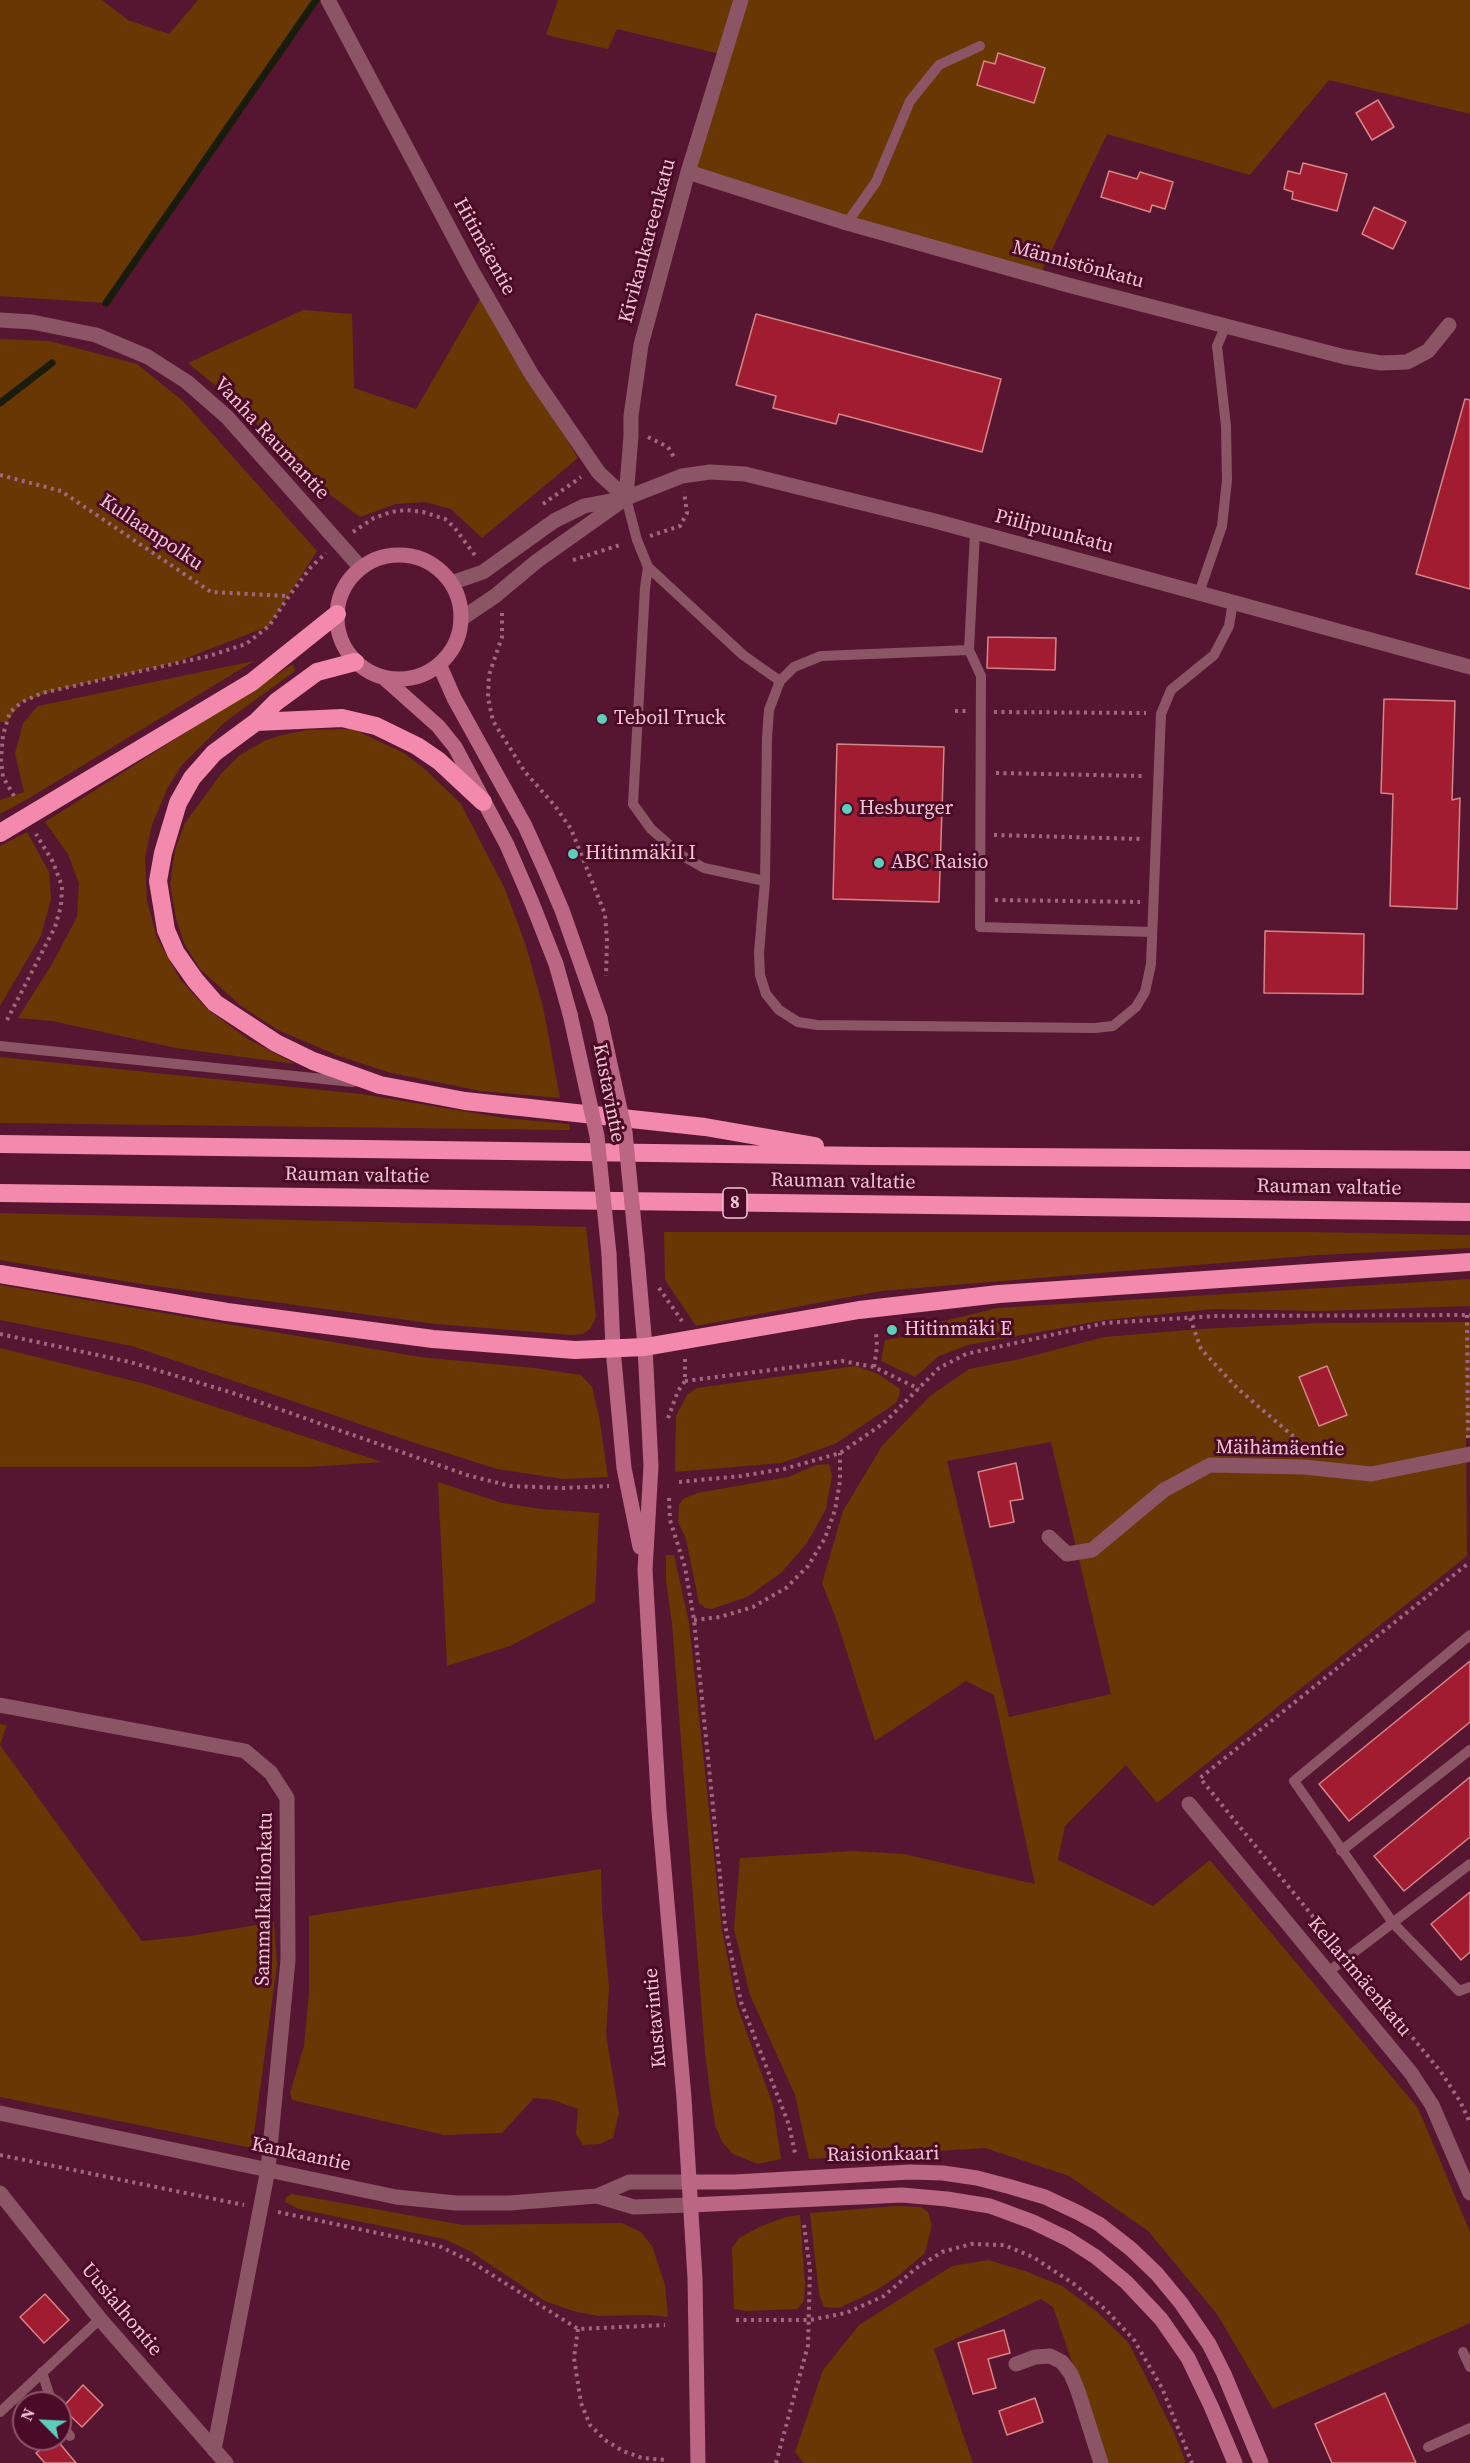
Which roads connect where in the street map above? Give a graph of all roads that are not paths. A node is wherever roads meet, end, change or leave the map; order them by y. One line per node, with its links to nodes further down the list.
1 (328, 0): 9 (street, Hitimäentie)
2 (741, 0): 4 (street, Kivikankareenkatu)
3 (980, 46): 5 (lane)
4 (688, 172): 5 (street, Männistönkatu); 9 (street, Kivikankareenkatu)
5 (847, 223): 7 (street, Männistönkatu)
6 (0, 320): 12 (street, Vanha Raumantie)
7 (1226, 325): 8 (street, Männistönkatu); 14 (lane)
8 (1449, 325)
9 (626, 498): 10 (street, Piilipuunkatu); 11 (lane); 13 (street); 17 (street)
10 (975, 532): 14 (street, Piilipuunkatu); 18 (lane)
11 (648, 567): 23 (lane); 27 (lane)
12 (361, 568): 13 (main road); 16 (main road)
13 (451, 584): 17 (main road)
14 (1199, 593): 15 (street, Piilipuunkatu)
15 (1233, 602): 21 (street, Piilipuunkatu); 28 (lane)
16 (337, 614): 19 (main road); 26 (highway)
17 (461, 619): 20 (main road)
18 (969, 650): 23 (lane); 28 (lane)
19 (355, 662): 22 (main road); 24 (highway)
20 (439, 664): 22 (main road); 38 (main road, Kustavintie, bridge)
21 (1470, 667)
22 (383, 677): 25 (main road, Kustavintie)
23 (780, 681): 27 (lane)
24 (256, 722): 25 (highway); 30 (highway)
25 (483, 802): 39 (main road, Kustavintie, bridge)
26 (0, 833)
27 (765, 881): 28 (lane)
28 (1152, 932)
29 (0, 1046): 30 (lane)
30 (380, 1084): 32 (highway)
31 (0, 1144): 32 (highway, Rauman valtatie)
32 (870, 1156): 33 (highway, Rauman valtatie)
33 (1470, 1160)
34 (0, 1193): 35 (highway, Rauman valtatie / 8)
35 (1470, 1212)
36 (1470, 1262): 38 (highway)
37 (0, 1274): 39 (highway)
38 (645, 1347): 39 (highway); 42 (main road, Kustavintie)
39 (613, 1349): 42 (main road, Kustavintie)
40 (1469, 1454): 41 (street, Mäihämäentie)
41 (1049, 1537)
42 (645, 1570): 54 (main road, Kustavintie)
43 (1470, 1635): 47 (lane)
44 (0, 1705): 53 (street, Sammalkallionkatu)
45 (1470, 1750): 47 (lane)
46 (1189, 1804): 50 (street, Kellarimäenkatu)
47 (1341, 1851): 49 (lane)
48 (1470, 1864): 49 (lane)
49 (1393, 1923): 50 (lane); 51 (lane)
50 (1328, 1972): 56 (street, Kellarimäenkatu)
51 (1470, 1987)
52 (1, 2118): 53 (street, Kankaantie)
53 (268, 2169): 57 (street, Kankaantie); 68 (street)
54 (689, 2182): 57 (street, Kankaantie); 58 (main road, Kustavintie); 73 (main road, Raisionkaari)
55 (0, 2193): 59 (street, Uusialhontie)
56 (1470, 2193)
57 (597, 2196): 58 (street, Kankaantie)
58 (691, 2205): 70 (main road, Kustavintie); 72 (main road, Raisionkaari)
59 (99, 2319): 63 (lane); 68 (street, Uusialhontie)
60 (1463, 2352): 62 (lane)
61 (1016, 2364): 71 (street)
62 (1470, 2367)
63 (42, 2372): 64 (lane); 65 (lane)
64 (48, 2391)
65 (0, 2412)
66 (1470, 2428): 67 (lane)
67 (1428, 2447)
68 (214, 2450): 69 (street, Uusialhontie)
69 (226, 2463)
70 (698, 2463)
71 (1101, 2463)
72 (1234, 2463)
73 (1261, 2463)

